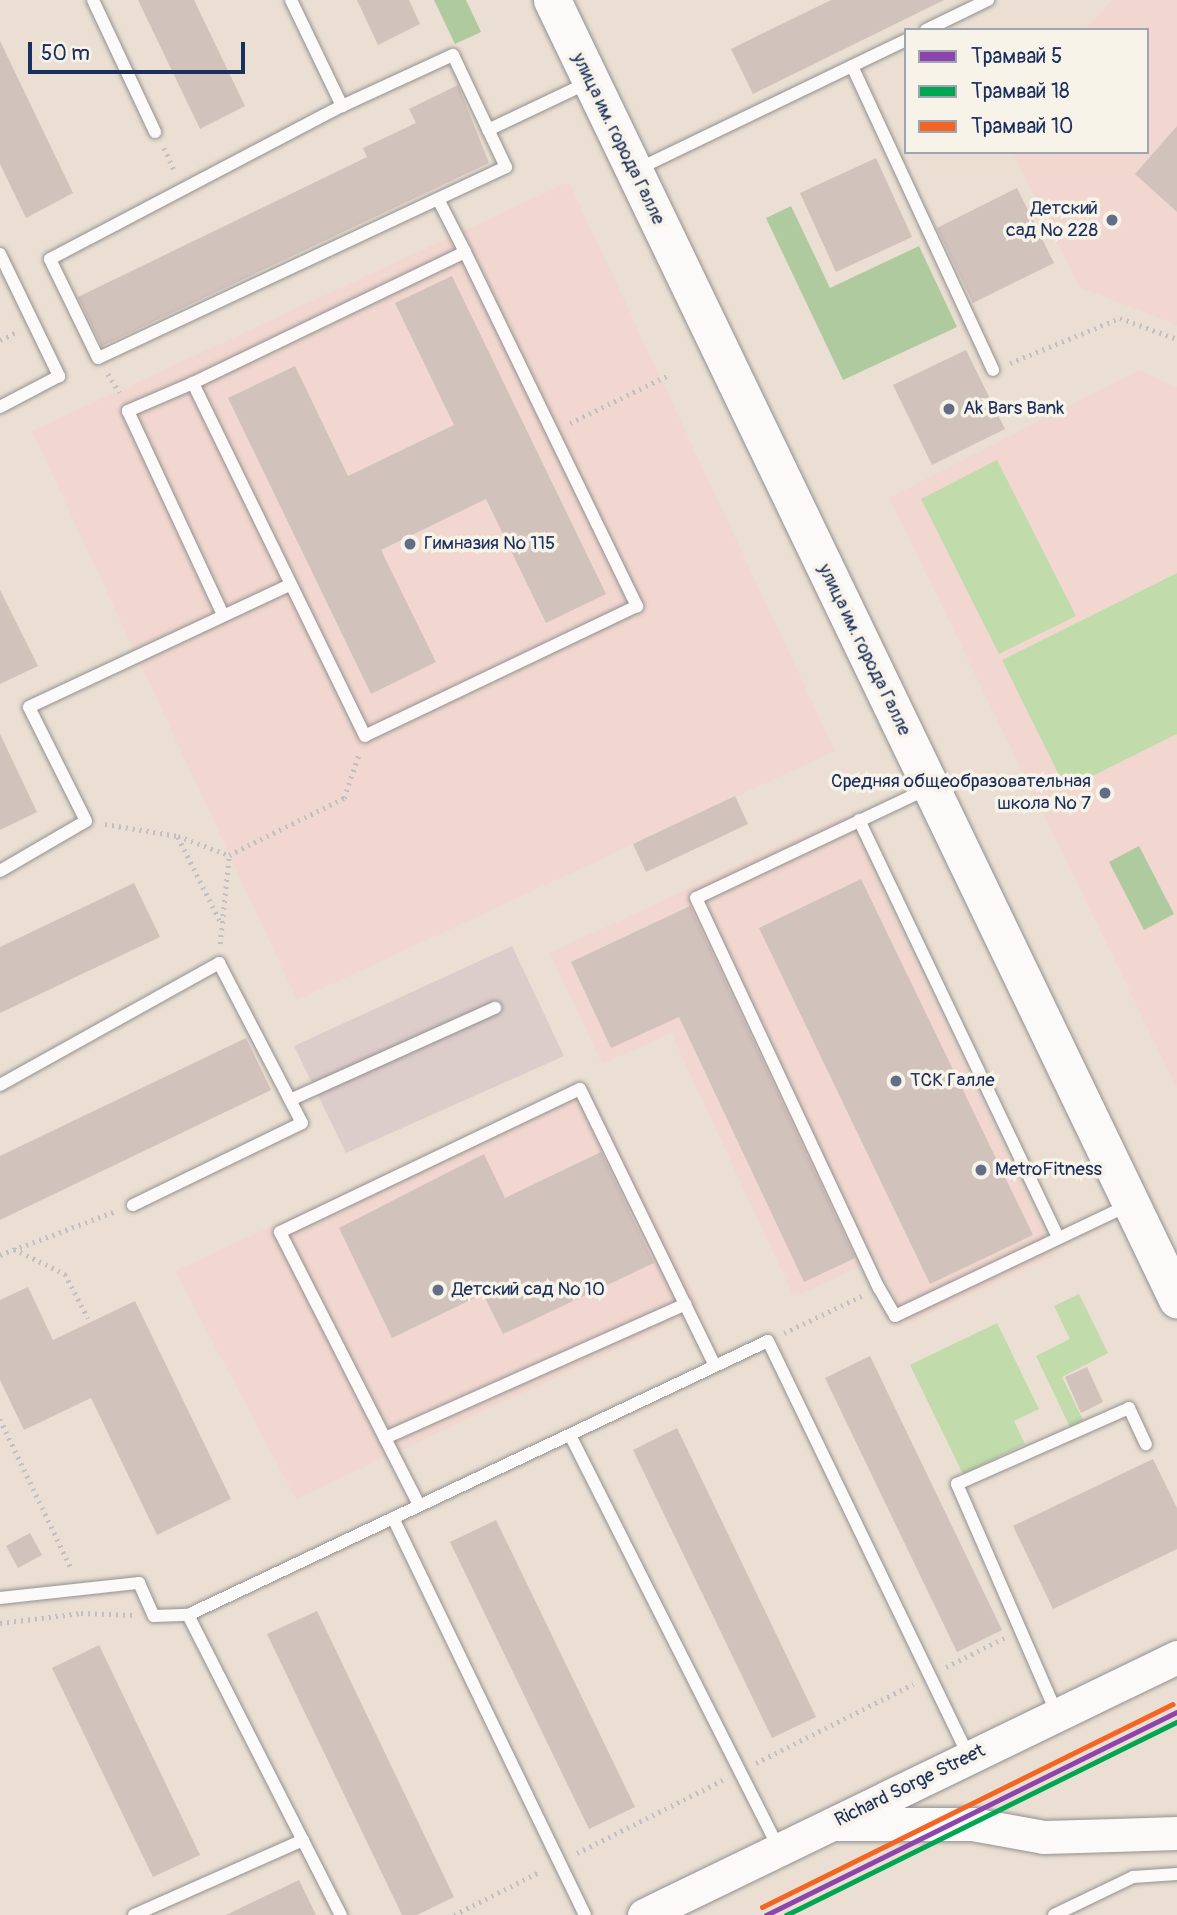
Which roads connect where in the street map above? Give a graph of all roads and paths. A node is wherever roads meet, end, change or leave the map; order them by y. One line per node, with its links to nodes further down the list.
1 (93, 0): 11 (lane)
2 (291, 0): 9 (lane)
3 (552, 0): 8 (main road, улица им. города Галле)
4 (988, 0): 5 (lane)
5 (930, 28)
6 (904, 41): 7 (lane)
7 (852, 66): 12 (lane); 19 (lane)
8 (590, 81): 10 (lane); 12 (main road, улица им. города Галле)
9 (342, 106): 10 (lane); 13 (lane)
10 (488, 130): 14 (lane)
11 (155, 132): 13 (path)
12 (633, 172): 28 (main road, улица им. города Галле)
13 (184, 189): 18 (lane)
14 (438, 199): 15 (lane); 18 (lane)
15 (465, 252): 21 (lane); 24 (lane)
16 (0, 254): 22 (lane)
17 (1177, 339): 19 (path)
18 (98, 358): 23 (path)
19 (993, 370)
20 (667, 376): 24 (path)
21 (193, 383): 23 (lane); 25 (lane)
22 (0, 407)
23 (128, 411): 26 (lane)
24 (552, 432): 27 (lane)
25 (291, 584): 26 (lane); 27 (lane)
26 (223, 615): 30 (lane)
27 (365, 736): 32 (path)
28 (930, 787): 29 (lane); 39 (main road, улица им. города Галле)
29 (859, 820): 41 (lane); 44 (lane)
30 (86, 821): 31 (path); 33 (lane)
31 (178, 836): 32 (path); 34 (path)
32 (229, 855): 34 (path)
33 (0, 871)
34 (222, 924): 35 (path)
35 (219, 962): 37 (lane); 38 (lane)
36 (495, 1008): 38 (lane)
37 (0, 1085)
38 (290, 1100): 40 (lane)
39 (1131, 1204): 41 (lane); 45 (main road, улица им. города Галле)
40 (133, 1205): 42 (path)
41 (1058, 1238): 44 (lane)
42 (13, 1248): 43 (path); 47 (path)
43 (0, 1255)
44 (879, 1288): 48 (path)
45 (1177, 1299)
46 (686, 1304): 49 (lane); 52 (lane); 52 (lane)
47 (88, 1318)
48 (768, 1341): 49 (lane); 63 (lane)
49 (715, 1366): 51 (lane)
50 (0, 1419): 56 (path)
51 (570, 1435): 54 (lane); 67 (lane)
52 (385, 1438): 54 (lane)
53 (1146, 1444): 62 (lane)
54 (419, 1506): 55 (lane)
55 (393, 1518): 58 (lane); 71 (lane)
56 (80, 1588): 57 (lane); 59 (lane)
57 (0, 1598)
58 (188, 1615): 59 (lane); 66 (lane)
59 (154, 1616): 60 (path)
60 (0, 1623)
61 (1177, 1657): 62 (main road, Richard Sorge Street)
62 (1057, 1714): 63 (main road, Richard Sorge Street)
63 (969, 1757): 64 (main road, Richard Sorge Street)
64 (830, 1824): 65 (main road); 67 (main road, Richard Sorge Street)
65 (1177, 1833)
66 (303, 1840): 69 (lane); 70 (lane)
67 (779, 1849): 72 (main road, Richard Sorge Street)
68 (1177, 1874): 73 (lane)
69 (134, 1915)
70 (341, 1915)
71 (585, 1915)
72 (644, 1915)
73 (1054, 1915)

